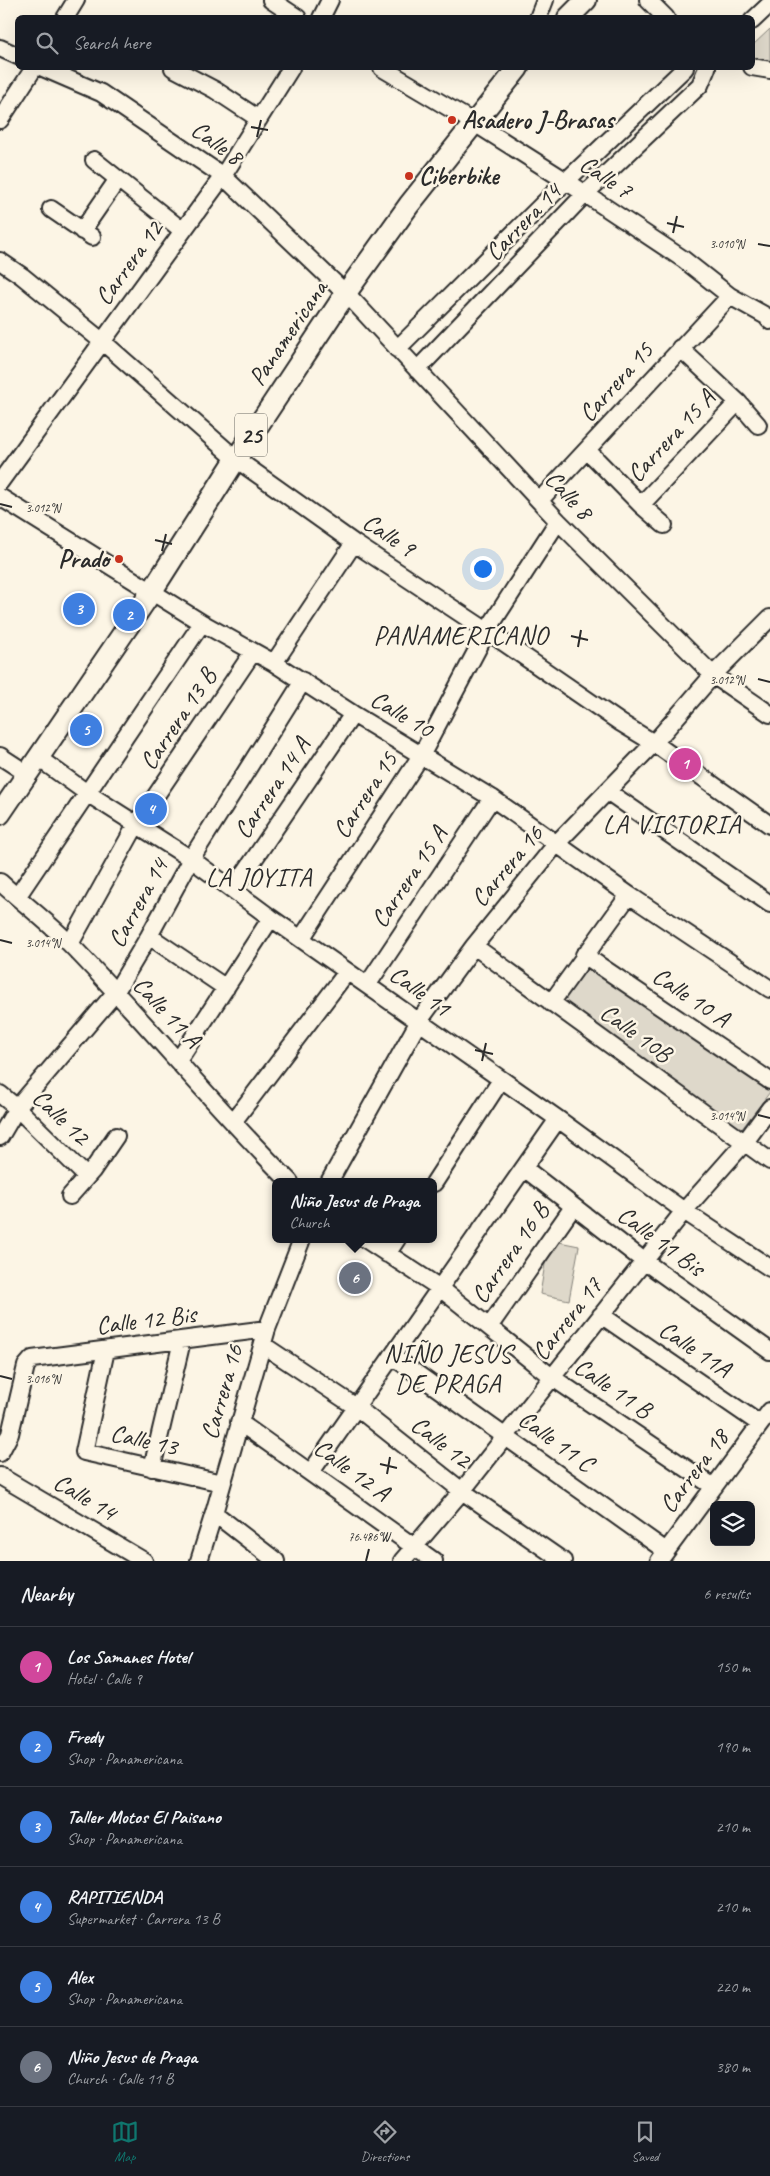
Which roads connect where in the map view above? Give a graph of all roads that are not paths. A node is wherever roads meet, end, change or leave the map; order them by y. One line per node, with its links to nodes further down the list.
1 (76, 0): 9 (street)
2 (271, 0): 10 (street)
3 (330, 0): 11 (street)
4 (545, 0): 12 (street)
5 (572, 0): 13 (main road)
6 (586, 0): 14 (main road)
7 (648, 0): 15 (street)
8 (770, 4): 16 (street)
9 (67, 15)
10 (294, 15)
11 (322, 15)
12 (539, 15)
13 (558, 15)
14 (571, 15)
15 (663, 15)
16 (755, 18)
17 (0, 48): 18 (street)
18 (15, 55)
19 (755, 68): 29 (street)
20 (33, 70): 32 (street)
21 (48, 70): 34 (street, Calle 8)
22 (177, 70): 30 (street)
23 (290, 70): 30 (street, Carrera 12)
24 (385, 70): 31 (street, Calle 7)
25 (507, 70): 31 (main road, Panamericana / 25)
26 (516, 70): 31 (main road, Panamericana / 25)
27 (683, 70): 36 (street, Carrera 14)
28 (706, 70): 37 (street, Carrera 14)
29 (770, 70)
30 (259, 119): 34 (street, Carrera 12)
31 (470, 119): 36 (street, Calle 7); 41 (main road, Panamericana / 25)
32 (0, 120)
33 (94, 160): 35 (street)
34 (223, 176): 39 (street, Carrera 12); 41 (street, Calle 8)
35 (118, 179): 38 (street); 39 (street)
36 (566, 181): 37 (street, Calle 7); 46 (street, Carrera 14)
37 (585, 194): 42 (street, Calle 7); 47 (street, Carrera 14)
38 (51, 209)
39 (183, 231): 44 (street, Carrera 12)
40 (0, 262): 44 (street, Calle 9)
41 (342, 290): 46 (street, Calle 8); 51 (main road, Panamericana / 25)
42 (730, 296): 43 (street, Calle 7); 45 (street, Carrera 15)
43 (769, 317)
44 (102, 342): 51 (street, Calle 9); 52 (street, Carrera 12)
45 (680, 348): 48 (street); 50 (street, Carrera 15)
46 (397, 350): 47 (street, Calle 8)
47 (417, 370): 54 (street, Calle 8)
48 (738, 402): 49 (street); 55 (street, Carrera 15 A)
49 (758, 425)
50 (588, 451): 54 (street, Carrera 15); 55 (street)
51 (232, 456): 58 (street, Calle 9); 59 (main road, Panamericana / 25)
52 (0, 482)
53 (0, 497): 59 (street, Calle 10)
54 (540, 500): 56 (street, Calle 8)
55 (641, 505): 57 (street)
56 (558, 521): 62 (street, Carrera 15); 65 (street, Calle 8)
57 (664, 525)
58 (354, 543): 62 (street, Calle 9); 64 (street)
59 (148, 588): 61 (street, Calle 10); 72 (main road, Panamericana / 25); 73 (main road, Panamericana / 25)
60 (770, 618): 65 (street, Carrera 16)
61 (202, 623): 63 (street, Calle 10); 75 (street)
62 (488, 631): 69 (street, Calle 9); 70 (street, Carrera 15)
63 (253, 652): 64 (street, Calle 10); 80 (street, Carrera 13 B)
64 (274, 663): 66 (street, Calle 10)
65 (713, 675): 68 (street, Calle 8); 69 (street, Carrera 16)
66 (303, 681): 67 (street, Calle 10); 82 (street, Carrera 14)
67 (353, 714): 70 (street, Calle 10); 84 (street, Carrera 14 A)
68 (770, 714)
69 (654, 743): 74 (street, Carrera 16); 79 (street, Calle 9)
70 (422, 754): 76 (street, Calle 10); 90 (street, Carrera 15)
71 (0, 756): 73 (street)
72 (37, 757): 75 (street, Calle 11); 78 (main road, Panamericana / 25)
73 (20, 769): 77 (main road, Panamericana / 25)
74 (607, 792): 81 (street, Carrera 16); 87 (street)
75 (87, 793): 80 (street, Calle 11); 86 (street)
76 (492, 798): 81 (street, Calle 10); 95 (street, Carrera 15 A)
77 (0, 800)
78 (0, 814)
79 (769, 821)
80 (136, 825): 82 (street, Calle 11); 91 (street, Carrera 13 B)
81 (557, 843): 85 (street, Calle 10); 92 (street, Carrera 16)
82 (191, 858): 84 (street, Calle 11); 89 (street, Carrera 14)
83 (0, 882): 86 (street, Calle 11 A)
84 (233, 890): 88 (street, Calle 11)
85 (629, 895): 93 (street); 97 (street, Calle 10)
86 (17, 897): 91 (street, Calle 11 A)
87 (770, 904)
88 (271, 918): 90 (street, Calle 11); 96 (street)
89 (149, 936): 96 (street); 98 (street, Carrera 14)
90 (301, 939): 94 (street, Calle 11)
91 (70, 944): 98 (street, Calle 11 A)
92 (474, 946): 99 (street, Calle 10B); 100 (street, Carrera 16)
93 (584, 955): 99 (street); 103 (street, Calle 10 A)
94 (348, 972): 95 (street, Calle 11); 108 (street)
95 (368, 984): 100 (street, Calle 11)
96 (226, 988): 101 (street)
97 (770, 989)
98 (115, 992): 101 (street, Calle 11 A); 105 (street, Carrera 14)
99 (551, 1003): 111 (street, Calle 10B)
100 (418, 1021): 102 (street, Calle 11); 116 (street, Carrera 16)
101 (178, 1061): 108 (street, Calle 11 A)
102 (501, 1080): 107 (street, Calle 11); 117 (street)
103 (770, 1081)
104 (0, 1094): 105 (street, Calle 12)
105 (17, 1108): 110 (street, Carrera 14); 114 (street, Calle 12)
106 (770, 1108): 111 (street, Carrera 17)
107 (558, 1119): 113 (street); 120 (street, Calle 11)
108 (233, 1122): 115 (street, Calle 11 A)
109 (116, 1136): 114 (street)
110 (0, 1137)
111 (745, 1142): 112 (street, Calle 10B); 120 (street, Carrera 17)
112 (770, 1161)
113 (524, 1168): 119 (street, Calle 11 Bis); 127 (street)
114 (86, 1176): 118 (street)
115 (286, 1178)
116 (330, 1178)
117 (437, 1178)
118 (70, 1196)
119 (573, 1207): 125 (street, Calle 11 Bis); 129 (street, Carrera 16 B)
120 (684, 1211): 125 (street, Carrera 17); 126 (street, Calle 11)
121 (300, 1243): 130 (street, Carrera 16)
122 (371, 1243): 124 (street, Calle 11 B)
123 (394, 1243): 124 (street)
124 (387, 1254): 127 (street, Calle 11 B)
125 (644, 1261): 128 (street, Carrera 17); 134 (street, Calle 11 Bis)
126 (770, 1268)
127 (440, 1288): 129 (street, Calle 11 B); 135 (street)
128 (601, 1315): 136 (street, Carrera 17); 138 (street, Calle 11A)
129 (489, 1327): 136 (street, Calle 11 B)
130 (266, 1329): 131 (street, Calle 12 Bis); 132 (street, Carrera 16)
131 (182, 1341): 133 (street, Calle 12 Bis); 142 (street)
132 (263, 1345): 137 (street, Calle 12); 139 (street, Carrera 16)
133 (106, 1350): 141 (street, Calle 12 Bis); 142 (street, Calle 13)
134 (770, 1351)
135 (392, 1356): 137 (street); 140 (street, Calle 11 C)
136 (552, 1378): 140 (street, Carrera 17); 146 (street, Calle 11 B)
137 (356, 1407): 143 (street); 147 (street, Calle 12)
138 (765, 1418): 146 (street, Carrera 18)
139 (239, 1422): 143 (street, Calle 12 A); 145 (street, Carrera 16)
140 (506, 1436): 147 (street, Carrera 17); 150 (street, Calle 11 C)
141 (0, 1453)
142 (152, 1468): 145 (street, Calle 13)
143 (311, 1472): 149 (street, Calle 12 A)
144 (0, 1476): 151 (street, Calle 14)
145 (222, 1483): 148 (street, Carrera 16)
146 (714, 1487): 150 (street, Carrera 18)
147 (462, 1491): 149 (street, Carrera 17); 156 (street, Calle 12)
148 (214, 1513): 152 (street, Carrera 16); 153 (street)
149 (414, 1546): 154 (street, Carrera 17); 155 (street, Calle 12 A)
150 (663, 1556)
151 (144, 1561)
152 (198, 1561)
153 (276, 1561)
154 (402, 1561)
155 (434, 1561)
156 (563, 1561)

